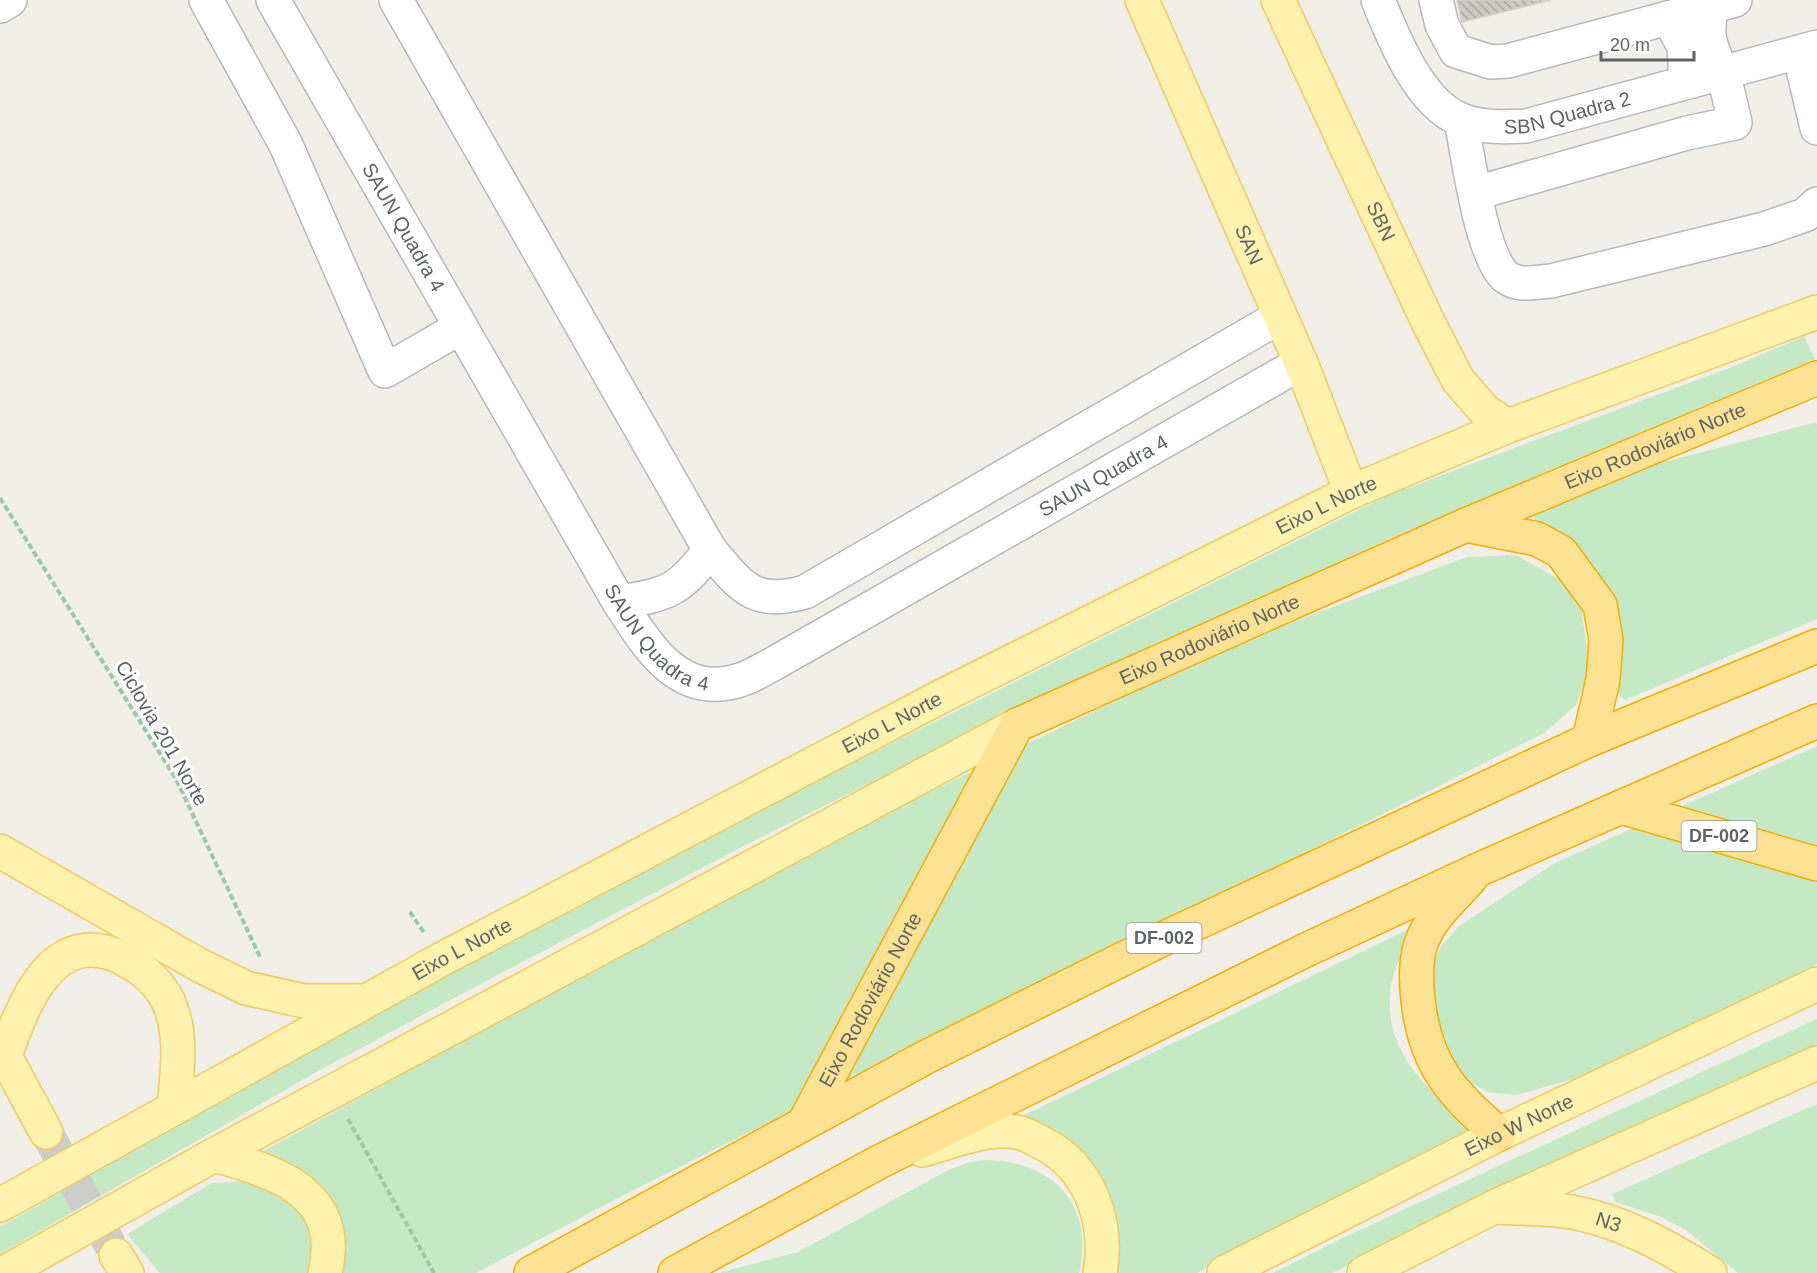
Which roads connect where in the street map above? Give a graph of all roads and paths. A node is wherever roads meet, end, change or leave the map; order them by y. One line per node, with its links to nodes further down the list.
1 (9, 0): 10 (street)
2 (206, 0): 21 (street)
3 (273, 0): 21 (street, SAUN Quadra 4)
4 (396, 0): 28 (street)
5 (1142, 0): 20 (main road, SAN)
6 (1278, 0): 24 (main road, SBN)
7 (1378, 0): 15 (street, SBN Quadra 2)
8 (1436, 0): 11 (street)
9 (1724, 3): 11 (street); 13 (street)
10 (0, 6)
11 (1669, 18): 14 (street)
12 (1808, 49): 13 (street, SBN Quadra 2); 16 (street)
13 (1722, 73): 14 (street, SBN Quadra 2); 17 (street)
14 (1686, 82): 15 (street, SBN Quadra 2)
15 (1461, 120): 17 (street)
16 (1817, 128)
17 (1476, 192): 18 (street)
18 (1817, 204)
19 (1817, 312): 24 (main road, Eixo L Norte)
20 (1279, 317): 22 (main road, SAN); 28 (street)
21 (461, 327): 29 (street, SAUN Quadra 4)
22 (1301, 363): 25 (main road, SAN); 29 (street, SAUN Quadra 4)
23 (1817, 378): 27 (highway, Eixo Rodoviário Norte)
24 (1508, 426): 25 (main road, Eixo L Norte)
25 (1351, 492): 40 (main road, Eixo L Norte)
26 (0, 498): 39 (path, Ciclovia 201 Norte)
27 (1466, 525): 32 (highway, Eixo Rodoviário Norte); 33 (highway)
28 (710, 550): 29 (street)
29 (619, 602)
30 (1817, 646): 33 (highway, Eixo Rodoviário Norte / DF-002)
31 (1817, 721): 34 (highway)
32 (1017, 724): 45 (highway, Eixo Rodoviário Norte); 48 (main road)
33 (1589, 740): 45 (highway, Eixo Rodoviário Norte / DF-002)
34 (1621, 807): 36 (highway, DF-002); 37 (highway)
35 (0, 851): 39 (main road)
36 (1817, 864)
37 (1480, 869): 47 (highway); 49 (highway)
38 (1817, 984): 47 (main road, Eixo W Norte)
39 (276, 996): 40 (main road)
40 (364, 1001): 43 (main road, Eixo L Norte)
41 (2, 1052): 43 (main road); 46 (main road)
42 (1817, 1063): 51 (main road)
43 (174, 1108): 50 (main road, Eixo L Norte)
44 (347, 1117): 54 (path)
45 (804, 1123): 55 (highway, Eixo Rodoviário Norte / DF-002)
46 (46, 1132)
47 (1499, 1134): 58 (main road, Eixo W Norte)
48 (214, 1155): 52 (main road); 53 (main road)
49 (879, 1161): 56 (highway); 57 (main road)
50 (0, 1205)
51 (1494, 1207): 59 (main road); 60 (main road, N3)
52 (4, 1273)
53 (325, 1273)
54 (434, 1273)
55 (531, 1273)
56 (675, 1273)
57 (1100, 1273)
58 (1224, 1273)
59 (1364, 1273)
60 (1710, 1273)

